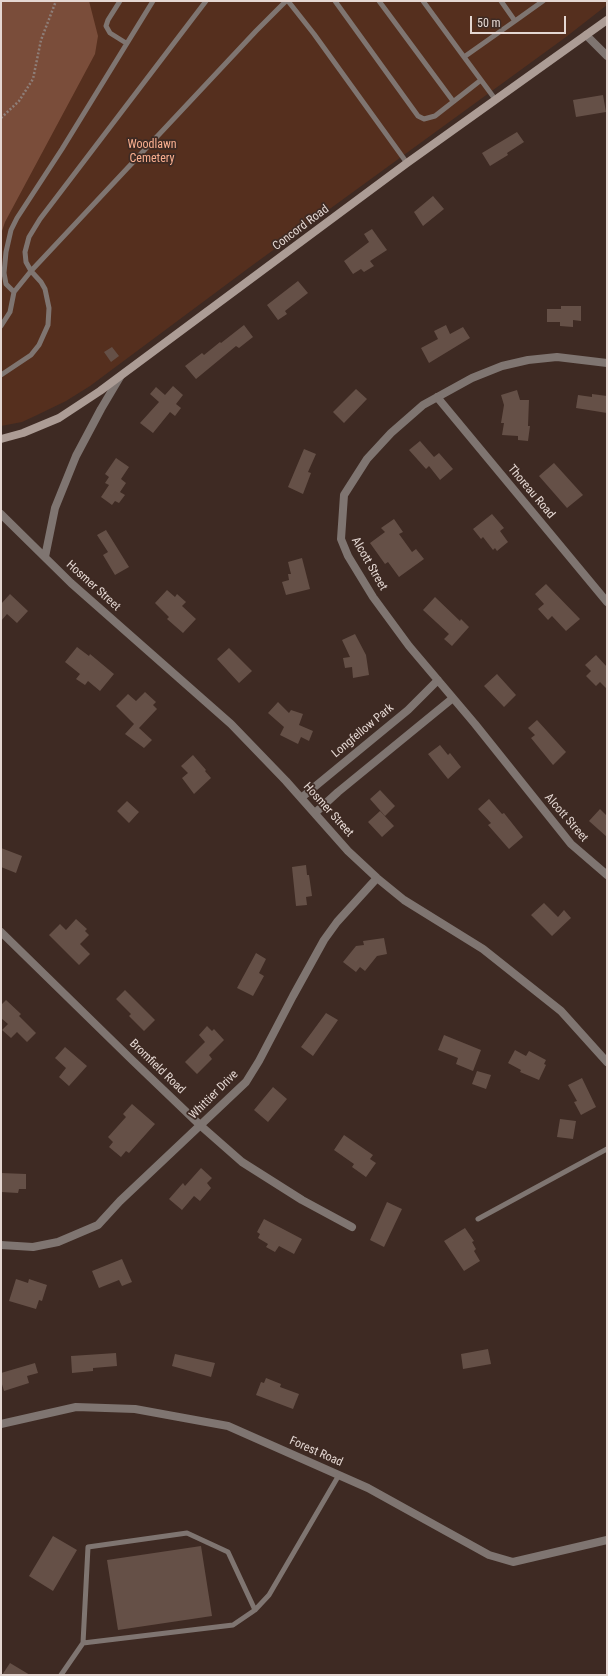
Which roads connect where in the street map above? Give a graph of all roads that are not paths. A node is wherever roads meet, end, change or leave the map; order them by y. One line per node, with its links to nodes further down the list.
1 (120, 1): 13 (lane)
2 (153, 1): 13 (lane)
3 (206, 1): 20 (lane)
4 (287, 1): 19 (lane); 20 (lane)
5 (335, 1): 18 (lane)
6 (379, 1): 18 (lane)
7 (423, 1): 15 (lane)
8 (501, 1): 11 (lane)
9 (543, 1): 11 (lane)
10 (607, 20): 12 (street, Concord Road)
11 (515, 21): 15 (lane)
12 (586, 35): 14 (street); 17 (street, Concord Road)
13 (126, 43): 21 (lane)
14 (607, 56)
15 (464, 57): 16 (lane)
16 (481, 80): 17 (lane); 18 (lane)
17 (495, 99): 19 (street, Concord Road)
18 (453, 101)
19 (407, 163): 25 (street, Concord Road)
20 (31, 271): 21 (lane); 24 (lane)
21 (14, 292): 22 (lane)
22 (1, 326)
23 (607, 363): 26 (street, Alcott Street)
24 (1, 375)
25 (120, 377): 27 (street, Concord Road); 29 (street)
26 (437, 398): 30 (street, Thoreau Road); 31 (street, Alcott Street)
27 (1, 439)
28 (1, 514): 29 (street, Hosmer Street)
29 (45, 557): 33 (street, Hosmer Street)
30 (607, 602)
31 (438, 680): 32 (street, Alcott Street); 33 (street, Longfellow Park)
32 (453, 698): 34 (street); 35 (street, Alcott Street)
33 (301, 798): 34 (street, Hosmer Street)
34 (315, 813): 36 (street, Hosmer Street)
35 (607, 875)
36 (376, 878): 38 (street, Hosmer Street); 39 (street, Whittier Drive)
37 (1, 932): 39 (street, Bromfield Road)
38 (607, 1062)
39 (201, 1126): 42 (street, Bromfield Road); 43 (street, Whittier Drive)
40 (607, 1149): 41 (lane)
41 (478, 1219)
42 (352, 1227)
43 (1, 1245)
44 (1, 1424): 45 (street, Forest Road)
45 (339, 1475): 46 (street, Forest Road); 47 (lane)
46 (607, 1540)
47 (255, 1610): 48 (lane); 48 (lane)
48 (83, 1643): 49 (lane)
49 (61, 1675)

